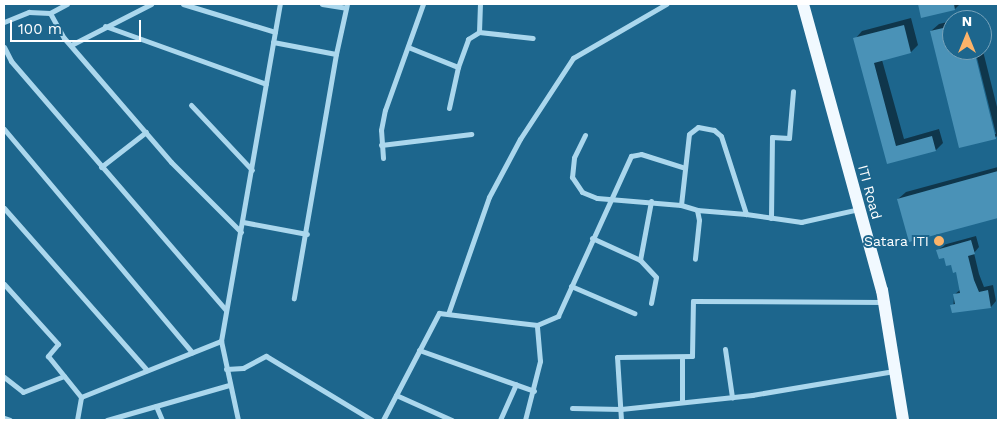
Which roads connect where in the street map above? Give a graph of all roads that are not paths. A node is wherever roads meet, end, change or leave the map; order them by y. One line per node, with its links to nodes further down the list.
1 (67, 4): 12 (street)
2 (151, 4): 14 (street)
3 (184, 4): 11 (street)
4 (280, 4): 15 (street)
5 (322, 4): 10 (street)
6 (423, 4): 21 (street)
7 (480, 4): 16 (street)
8 (666, 4): 58 (street)
9 (803, 4): 41 (main road, ITI Road)
10 (346, 6): 22 (street)
11 (210, 7): 15 (street)
12 (50, 13): 13 (street); 19 (street)
13 (4, 22)
14 (105, 26): 19 (street); 24 (street)
15 (275, 32): 18 (street)
16 (479, 32): 17 (street); 23 (street)
17 (534, 38)
18 (273, 42): 22 (street); 24 (street)
19 (71, 45): 29 (street)
20 (4, 47): 34 (street)
21 (408, 47): 23 (street); 32 (street)
22 (336, 54): 47 (street)
23 (458, 67): 27 (street)
24 (266, 84): 36 (street)
25 (793, 91): 44 (street)
26 (191, 105): 36 (street)
27 (449, 108)
28 (4, 129): 63 (street)
29 (146, 132): 34 (street); 46 (street)
30 (471, 134): 32 (street)
31 (585, 135): 37 (street)
32 (381, 145): 33 (street)
33 (383, 158)
34 (101, 168): 56 (street)
35 (685, 168): 37 (street); 39 (street); 43 (street)
36 (252, 170): 45 (street)
37 (610, 200): 38 (street); 48 (street)
38 (651, 202): 39 (street); 50 (street)
39 (680, 205): 42 (street)
40 (4, 208): 66 (street)
41 (859, 209): 44 (street); 55 (main road, ITI Road)
42 (697, 210): 43 (street); 49 (street)
43 (746, 214): 44 (street)
44 (771, 218)
45 (243, 222): 46 (street); 47 (street)
46 (241, 232): 56 (street)
47 (307, 234): 53 (street)
48 (592, 238): 50 (street); 51 (street)
49 (695, 259)
50 (640, 260): 54 (street)
51 (571, 286): 57 (street); 59 (street)
52 (5, 288): 68 (street)
53 (294, 298)
54 (651, 302)
55 (884, 302): 64 (street); 67 (main road, ITI Road)
56 (225, 309): 60 (street)
57 (634, 313)
58 (448, 314): 59 (street); 62 (street)
59 (537, 324): 72 (street)
60 (221, 341): 63 (street); 65 (street)
61 (725, 349): 75 (street)
62 (419, 350): 70 (street); 73 (street)
63 (192, 352): 66 (street)
64 (682, 359): 76 (street); 79 (street)
65 (226, 369): 71 (street); 86 (street)
66 (147, 370): 74 (street)
67 (896, 370): 75 (street); 92 (main road, ITI Road)
68 (64, 376): 69 (street); 74 (street)
69 (4, 377)
70 (516, 384): 72 (street); 89 (street)
71 (229, 385): 77 (street); 85 (street)
72 (534, 391): 90 (street)
73 (396, 395): 87 (street); 88 (street)
74 (81, 397): 82 (street)
75 (732, 397): 76 (street)
76 (682, 402): 79 (street)
77 (156, 406): 83 (street); 84 (street)
78 (572, 408): 79 (street)
79 (621, 409): 91 (street)
80 (4, 418): 81 (street)
81 (10, 420)
82 (77, 420)
83 (107, 420)
84 (162, 420)
85 (238, 420)
86 (372, 420)
87 (383, 420)
88 (452, 420)
89 (500, 420)
90 (525, 420)
91 (622, 420)
92 (903, 420)

